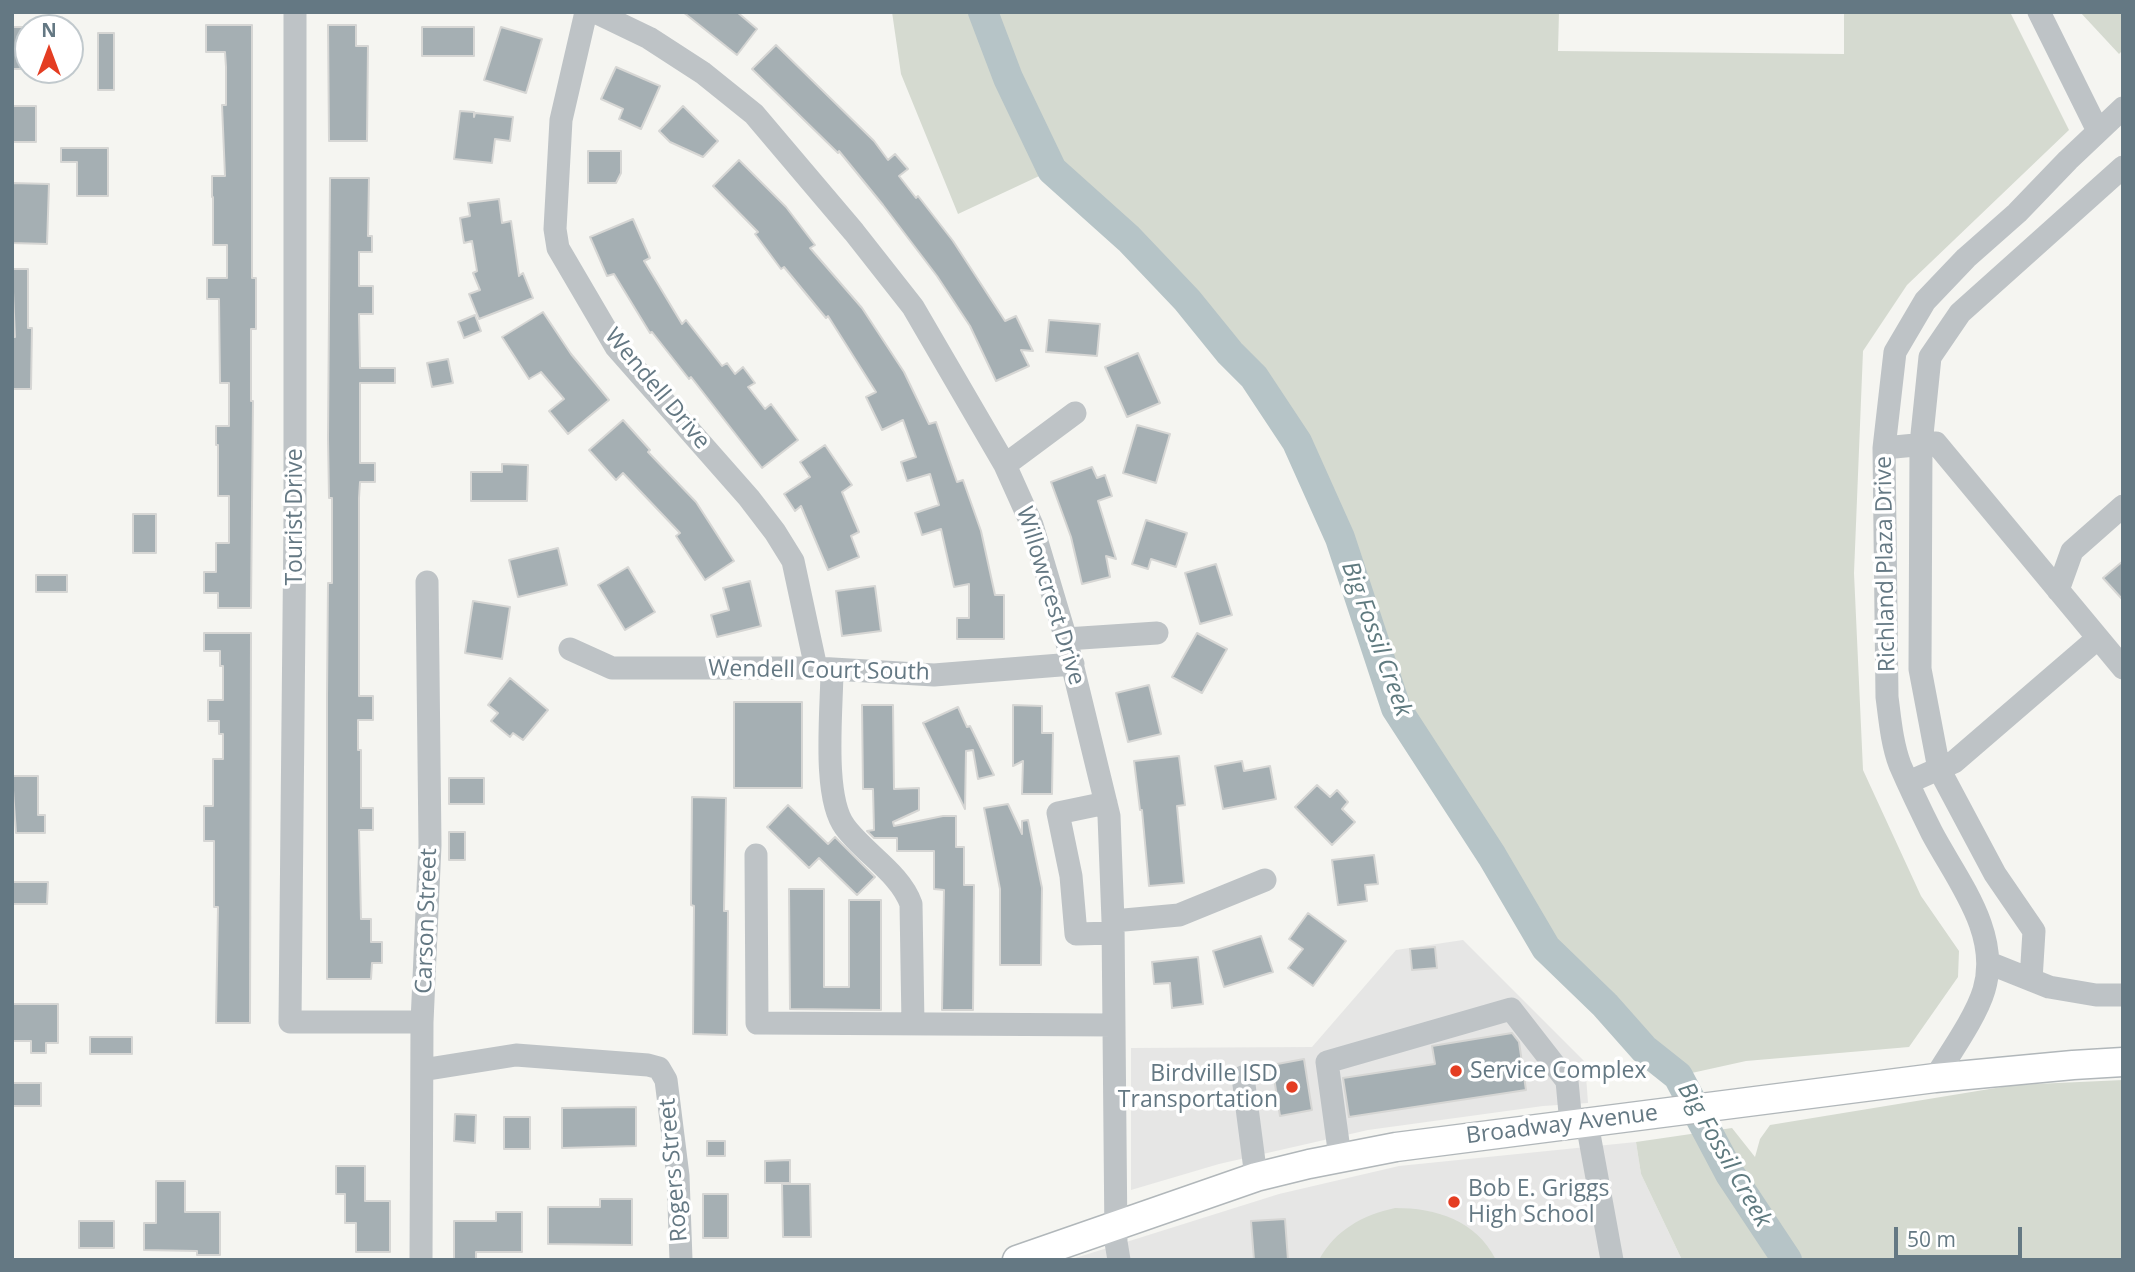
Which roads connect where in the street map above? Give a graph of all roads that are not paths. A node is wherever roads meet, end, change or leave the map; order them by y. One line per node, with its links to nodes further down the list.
1 (295, 12): 31 (street, Tourist Drive)
2 (586, 12): 20 (street, Wendell Drive)
3 (595, 12): 11 (street, Willowcrest Drive)
4 (2039, 12): 6 (street)
5 (2123, 108): 6 (street, Richland Plaza Drive)
6 (2098, 131): 10 (street, Richland Plaza Drive)
7 (2123, 167): 9 (street)
8 (1075, 413): 11 (street)
9 (1922, 444): 10 (street); 14 (street); 22 (street)
10 (1884, 449): 23 (street, Richland Plaza Drive)
11 (1004, 465): 17 (street, Willowcrest Drive)
12 (2123, 506): 14 (street)
13 (427, 582): 31 (street, Carson Street)
14 (2058, 590): 16 (street)
15 (1157, 634): 17 (street)
16 (2098, 638): 21 (street); 22 (street)
17 (1066, 639): 19 (street, Willowcrest Drive)
18 (570, 649): 20 (street, Wendell Court South)
19 (1073, 664): 20 (street, Wendell Court South); 24 (street, Willowcrest Drive)
20 (824, 668): 32 (street, Wendell Drive)
21 (2123, 668)
22 (1939, 769): 23 (street); 29 (street)
23 (1909, 782): 28 (street, Richland Plaza Drive)
24 (1106, 803): 27 (street, Willowcrest Drive); 27 (street)
25 (756, 855): 32 (street)
26 (1265, 880): 27 (street)
27 (1113, 927): 33 (street, Willowcrest Drive)
28 (1989, 963): 29 (street); 37 (street, Richland Plaza Drive)
29 (2031, 980): 30 (street)
30 (2123, 995)
31 (422, 1022): 35 (street, Carson Street)
32 (912, 1024): 33 (street)
33 (1114, 1025): 41 (street, Willowcrest Drive)
34 (2123, 1062): 37 (main road, Broadway Avenue)
35 (422, 1070): 42 (street, Carson Street); 43 (street, Rogers Street)
36 (1243, 1077): 40 (street)
37 (1935, 1078): 38 (main road, Broadway Avenue)
38 (1579, 1123): 39 (main road, Broadway Avenue); 39 (street); 46 (street)
39 (1340, 1157): 40 (main road, Broadway Avenue)
40 (1256, 1177): 41 (main road, Broadway Avenue)
41 (1116, 1224): 44 (main road, Broadway Avenue); 45 (street, Willowcrest Drive)
42 (421, 1260)
43 (681, 1260)
44 (1017, 1260)
45 (1119, 1260)
46 (1612, 1260)

